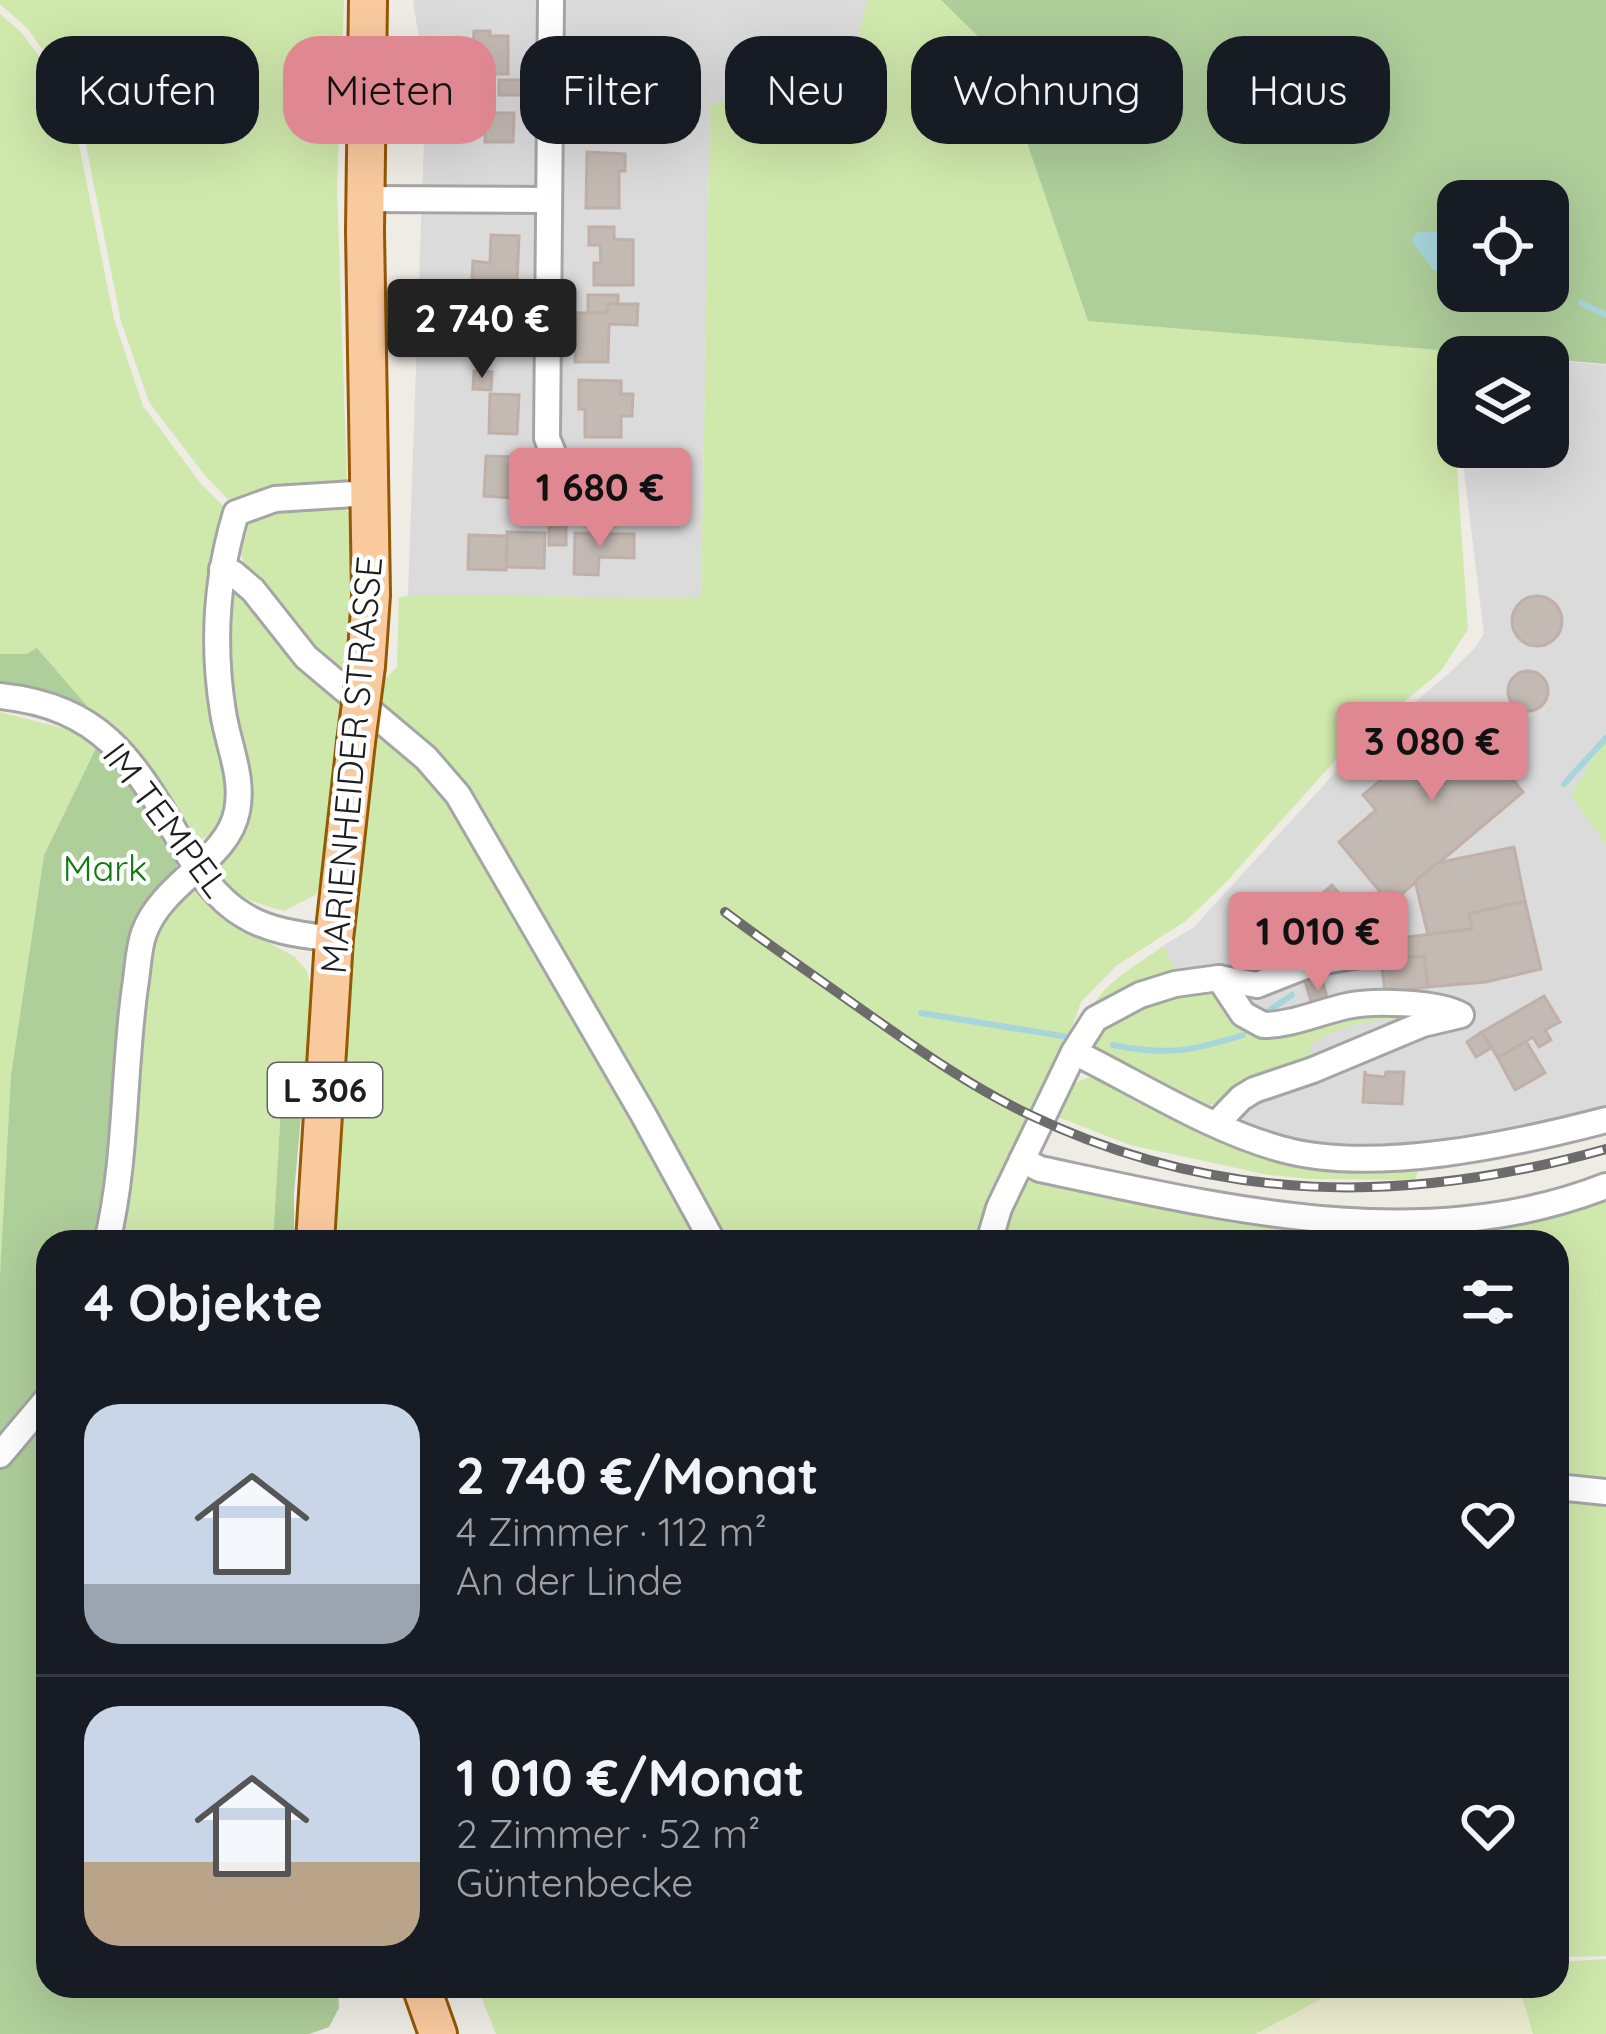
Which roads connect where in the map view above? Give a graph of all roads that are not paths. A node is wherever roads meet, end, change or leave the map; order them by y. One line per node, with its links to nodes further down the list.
1 (368, 0): 3 (main road, MARIENHEIDER STRASSE / L 306)
2 (551, 0): 4 (street)
3 (366, 199): 4 (street); 6 (main road, MARIENHEIDER STRASSE / L 306)
4 (549, 200): 5 (street)
5 (561, 473)
6 (370, 493): 7 (street); 10 (main road, MARIENHEIDER STRASSE / L 306, bridge)
7 (222, 569): 9 (street); 21 (street)
8 (0, 696): 9 (street, IM TEMPEL)
9 (196, 868): 10 (street, IM TEMPEL); 19 (street)
10 (334, 939): 20 (main road, MARIENHEIDER STRASSE / L 306)
11 (1383, 950): 12 (street)
12 (1219, 978): 13 (street); 15 (street)
13 (1074, 1052): 15 (street); 16 (street)
14 (1606, 1120): 15 (street)
15 (1217, 1123)
16 (1022, 1160): 18 (street); 22 (street)
17 (1606, 1186): 18 (street)
18 (1385, 1224): 23 (street)
19 (110, 1230)
20 (316, 1230)
21 (706, 1230)
22 (993, 1230)
23 (1376, 1230)
24 (36, 1412): 25 (street)
25 (0, 1455)
26 (1569, 1488): 27 (street)
27 (1606, 1492)
28 (425, 1998): 29 (main road)
29 (438, 2034)

